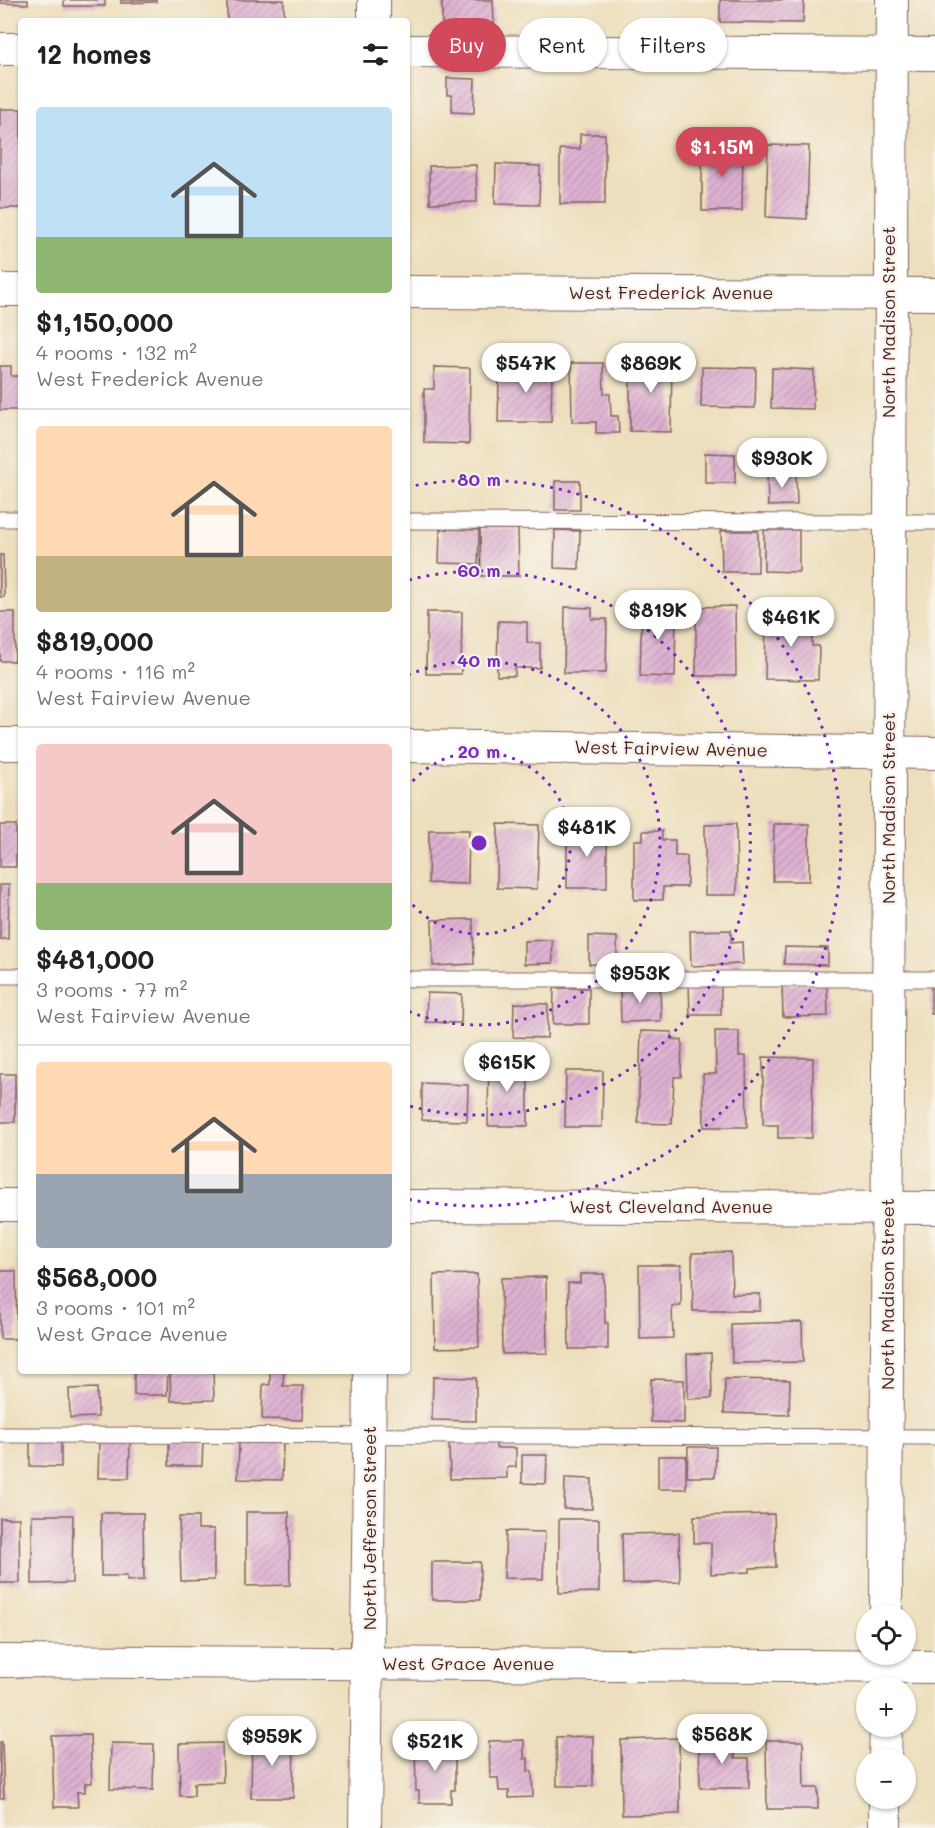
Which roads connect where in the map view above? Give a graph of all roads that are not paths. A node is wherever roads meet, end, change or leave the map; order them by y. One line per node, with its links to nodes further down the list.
1 (374, 0): 3 (street)
2 (892, 0): 7 (street, North Madison Street)
3 (374, 18)
4 (0, 49): 5 (street)
5 (18, 49)
6 (410, 51): 7 (street)
7 (891, 54): 8 (street); 12 (street, North Madison Street)
8 (935, 54)
9 (0, 290): 10 (street)
10 (18, 290)
11 (410, 292): 12 (street, West Frederick Avenue)
12 (889, 293): 13 (street, West Frederick Avenue); 17 (street, North Madison Street)
13 (935, 294)
14 (0, 519): 15 (lane)
15 (18, 519)
16 (410, 521): 17 (lane)
17 (889, 522): 18 (lane); 22 (street, North Madison Street)
18 (935, 522)
19 (0, 744): 20 (street)
20 (18, 744)
21 (410, 746): 22 (street, West Fairview Avenue)
22 (889, 753): 23 (street, West Fairview Avenue); 27 (street, North Madison Street)
23 (935, 753)
24 (0, 976): 25 (lane)
25 (18, 976)
26 (410, 979): 27 (lane)
27 (889, 979): 28 (lane); 32 (street, North Madison Street)
28 (935, 979)
29 (0, 1205): 30 (street)
30 (18, 1205)
31 (410, 1206): 32 (street, West Cleveland Avenue)
32 (889, 1208): 33 (street, West Cleveland Avenue); 37 (street, North Madison Street)
33 (935, 1208)
34 (370, 1374): 36 (street, North Jefferson Street)
35 (0, 1435): 36 (lane)
36 (370, 1436): 37 (lane); 41 (street, North Jefferson Street)
37 (887, 1436): 38 (lane); 39 (street, North Madison Street)
38 (935, 1437)
39 (886, 1605)
40 (0, 1661): 41 (street, West Grace Avenue)
41 (369, 1663): 43 (street, West Grace Avenue); 45 (street, North Jefferson Street)
42 (935, 1667): 43 (street, West Grace Avenue)
43 (886, 1670)
44 (885, 1809): 46 (street)
45 (365, 1828)
46 (885, 1828)

